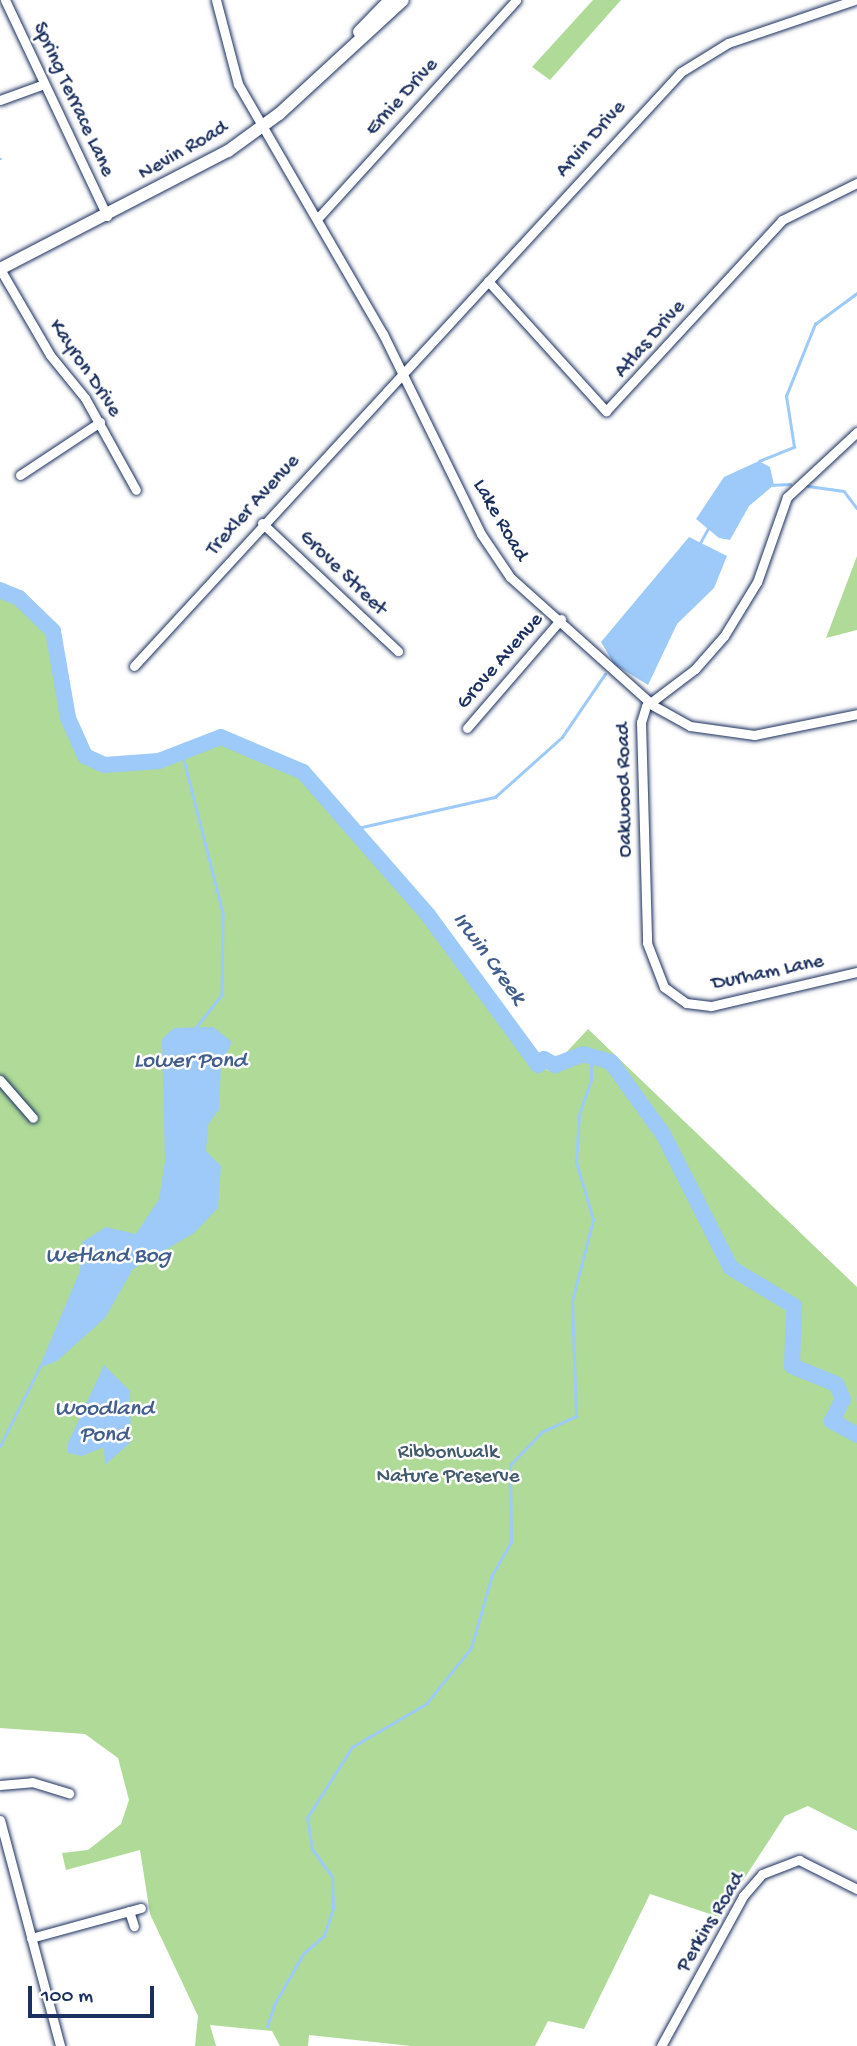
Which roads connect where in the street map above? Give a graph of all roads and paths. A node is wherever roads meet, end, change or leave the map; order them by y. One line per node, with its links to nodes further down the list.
1 (5, 0): 8 (street, Spring Terrace Lane)
2 (216, 0): 10 (street, Nevin Road)
3 (390, 0): 7 (main road)
4 (402, 0): 7 (main road)
5 (516, 0): 13 (street, Ernie Drive)
6 (854, 0): 15 (street, Arvin Drive)
7 (337, 60): 10 (main road)
8 (44, 84): 9 (street); 12 (street, Spring Terrace Lane)
9 (0, 100)
10 (263, 127): 12 (main road, Nevin Road); 13 (street, Lake Road)
11 (857, 183): 15 (street, Atlas Drive)
12 (107, 216): 14 (main road, Nevin Road)
13 (317, 219): 16 (street, Lake Road)
14 (0, 269): 17 (street, Kayron Drive)
15 (488, 281): 16 (street, Arvin Drive)
16 (402, 370): 21 (street, Trexler Avenue); 22 (street, Lake Road)
17 (100, 422): 19 (street); 20 (street, Kayron Drive)
18 (857, 432): 25 (street, Oakwood Road)
19 (20, 475)
20 (136, 490)
21 (262, 523): 23 (street, Grove Street); 24 (street, Trexler Avenue)
22 (561, 619): 25 (street, Lake Road); 27 (street, Grove Avenue)
23 (398, 651)
24 (134, 666)
25 (650, 703): 26 (street, Lake Road); 29 (street, Oakwood Road)
26 (857, 714)
27 (467, 728)
28 (857, 973): 29 (street, Durham Lane)
29 (686, 1003)
30 (0, 1080): 31 (street)
31 (33, 1118)
32 (0, 1784): 33 (street)
33 (69, 1793)
34 (0, 1820): 39 (street)
35 (857, 1889): 41 (street, Perkins Road)
36 (141, 1908): 37 (street)
37 (129, 1911): 38 (street); 39 (street)
38 (134, 1926)
39 (31, 1938): 40 (street)
40 (60, 2046)
41 (661, 2046)

